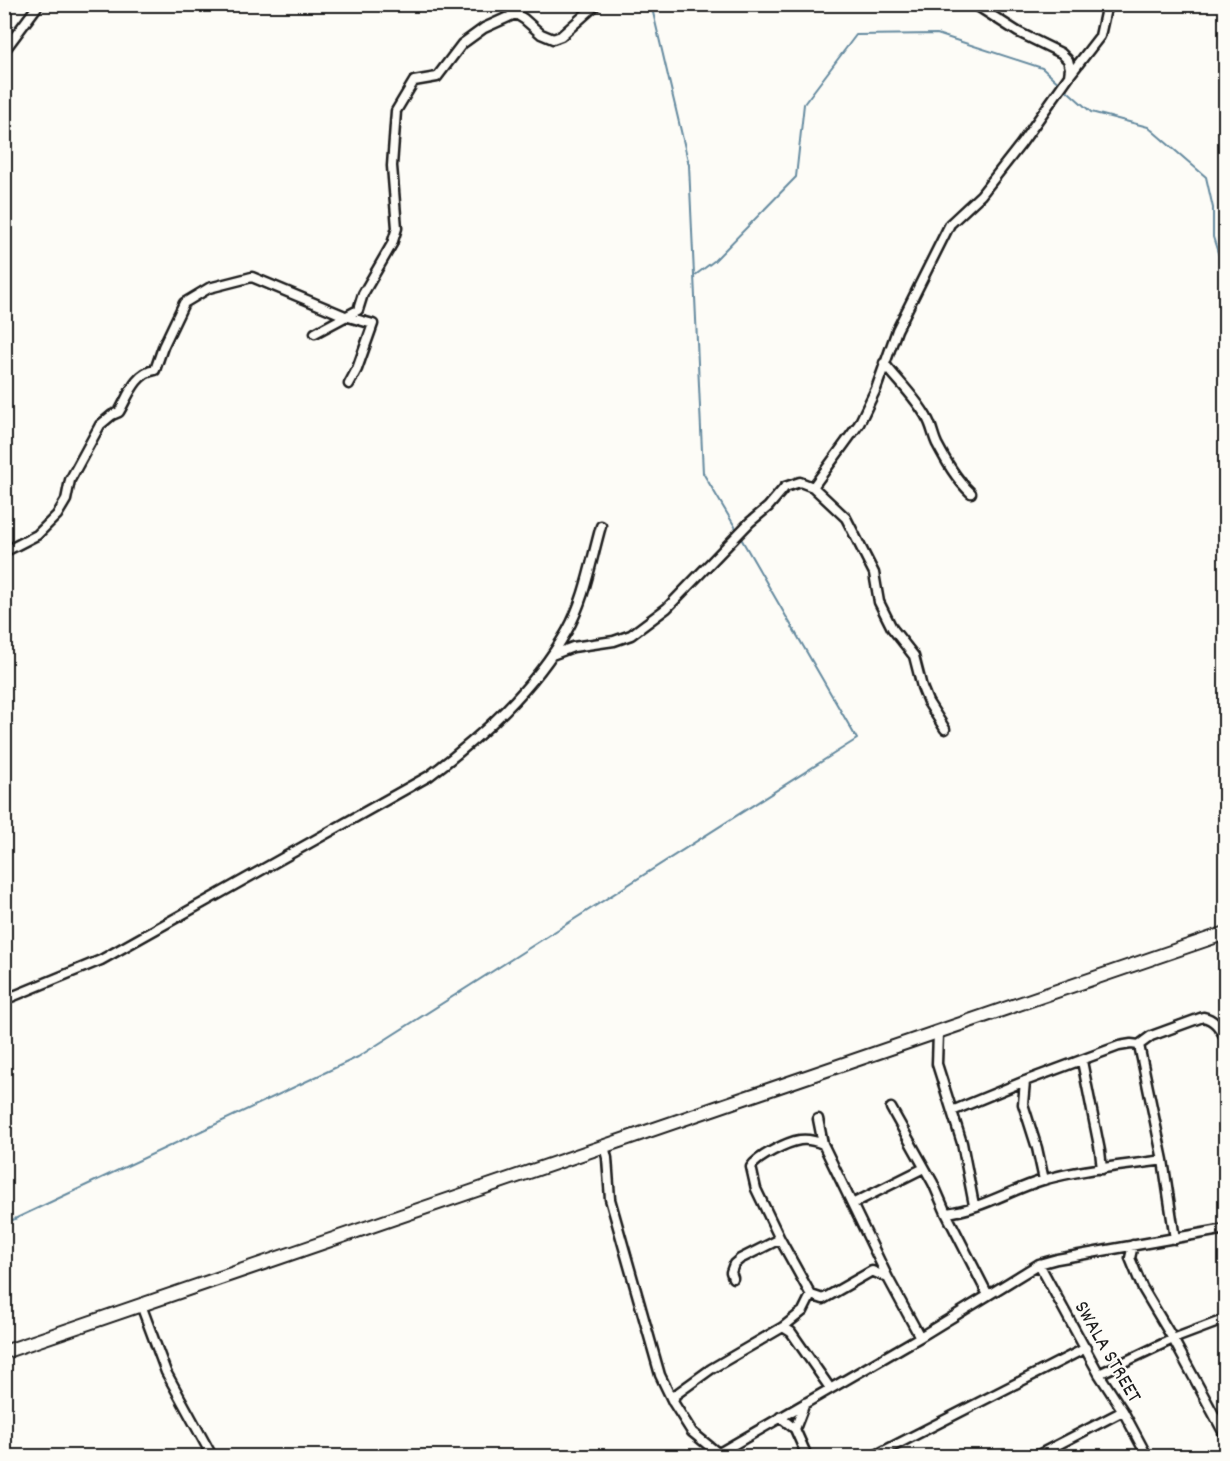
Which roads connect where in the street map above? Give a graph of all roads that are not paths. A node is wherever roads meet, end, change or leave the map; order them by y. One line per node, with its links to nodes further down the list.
1 (39, 4): 7 (street)
2 (500, 4): 6 (street)
3 (597, 4): 6 (street)
4 (974, 4): 8 (street)
5 (1107, 4): 8 (street)
6 (516, 14): 9 (street)
7 (4, 51)
8 (1069, 76): 11 (street)
9 (345, 316): 10 (street); 12 (street); 16 (street)
10 (315, 333)
11 (884, 363): 13 (street); 14 (street)
12 (349, 384)
13 (813, 487): 17 (street); 18 (street)
14 (971, 493)
15 (602, 526): 17 (street)
16 (4, 552)
17 (550, 656): 20 (street)
18 (945, 729)
19 (1226, 933): 21 (street)
20 (4, 1000)
21 (938, 1032): 27 (street); 30 (street)
22 (1226, 1039): 23 (street)
23 (1139, 1045): 24 (street); 31 (street)
24 (1082, 1061): 25 (street); 33 (street)
25 (1025, 1081): 27 (street); 34 (street)
26 (891, 1108): 32 (street)
27 (952, 1111): 36 (street)
28 (818, 1119): 29 (street)
29 (823, 1144): 35 (street); 41 (street)
30 (604, 1146): 50 (street); 62 (street)
31 (1162, 1160): 33 (street); 42 (street)
32 (924, 1168): 35 (street); 38 (street)
33 (1102, 1169): 34 (street)
34 (1044, 1180): 36 (street)
35 (852, 1203): 46 (street)
36 (974, 1205): 37 (street)
37 (963, 1211): 38 (street); 40 (street)
38 (946, 1213): 40 (street)
39 (1226, 1229): 42 (street)
40 (955, 1230): 48 (street)
41 (780, 1239): 45 (street); 47 (street)
42 (1175, 1239): 43 (street)
43 (1133, 1245): 44 (street); 57 (street)
44 (1039, 1264): 48 (street); 58 (street, SWALA STREET)
45 (733, 1278)
46 (888, 1278): 49 (street); 56 (street)
47 (811, 1294): 49 (street); 51 (street)
48 (988, 1295): 56 (street)
49 (823, 1299): 51 (street)
50 (141, 1305): 59 (street); 68 (street)
51 (803, 1311): 53 (street)
52 (1226, 1319): 57 (street)
53 (792, 1320): 54 (street); 55 (street)
54 (783, 1328): 55 (street); 62 (street)
55 (791, 1332): 61 (street)
56 (921, 1337): 61 (street)
57 (1173, 1339): 60 (street); 67 (street)
58 (1086, 1348): 60 (street, SWALA STREET); 71 (street)
59 (4, 1352)
60 (1099, 1374): 64 (street, SWALA STREET)
61 (830, 1388): 63 (street)
62 (673, 1402): 69 (street)
63 (805, 1403): 65 (street); 66 (street)
64 (1123, 1411): 72 (street); 73 (street, SWALA STREET)
65 (780, 1417): 66 (street); 69 (street)
66 (795, 1429): 70 (street)
67 (1226, 1437)
68 (212, 1456)
69 (717, 1456)
70 (807, 1456)
71 (878, 1456)
72 (1036, 1456)
73 (1147, 1456)

